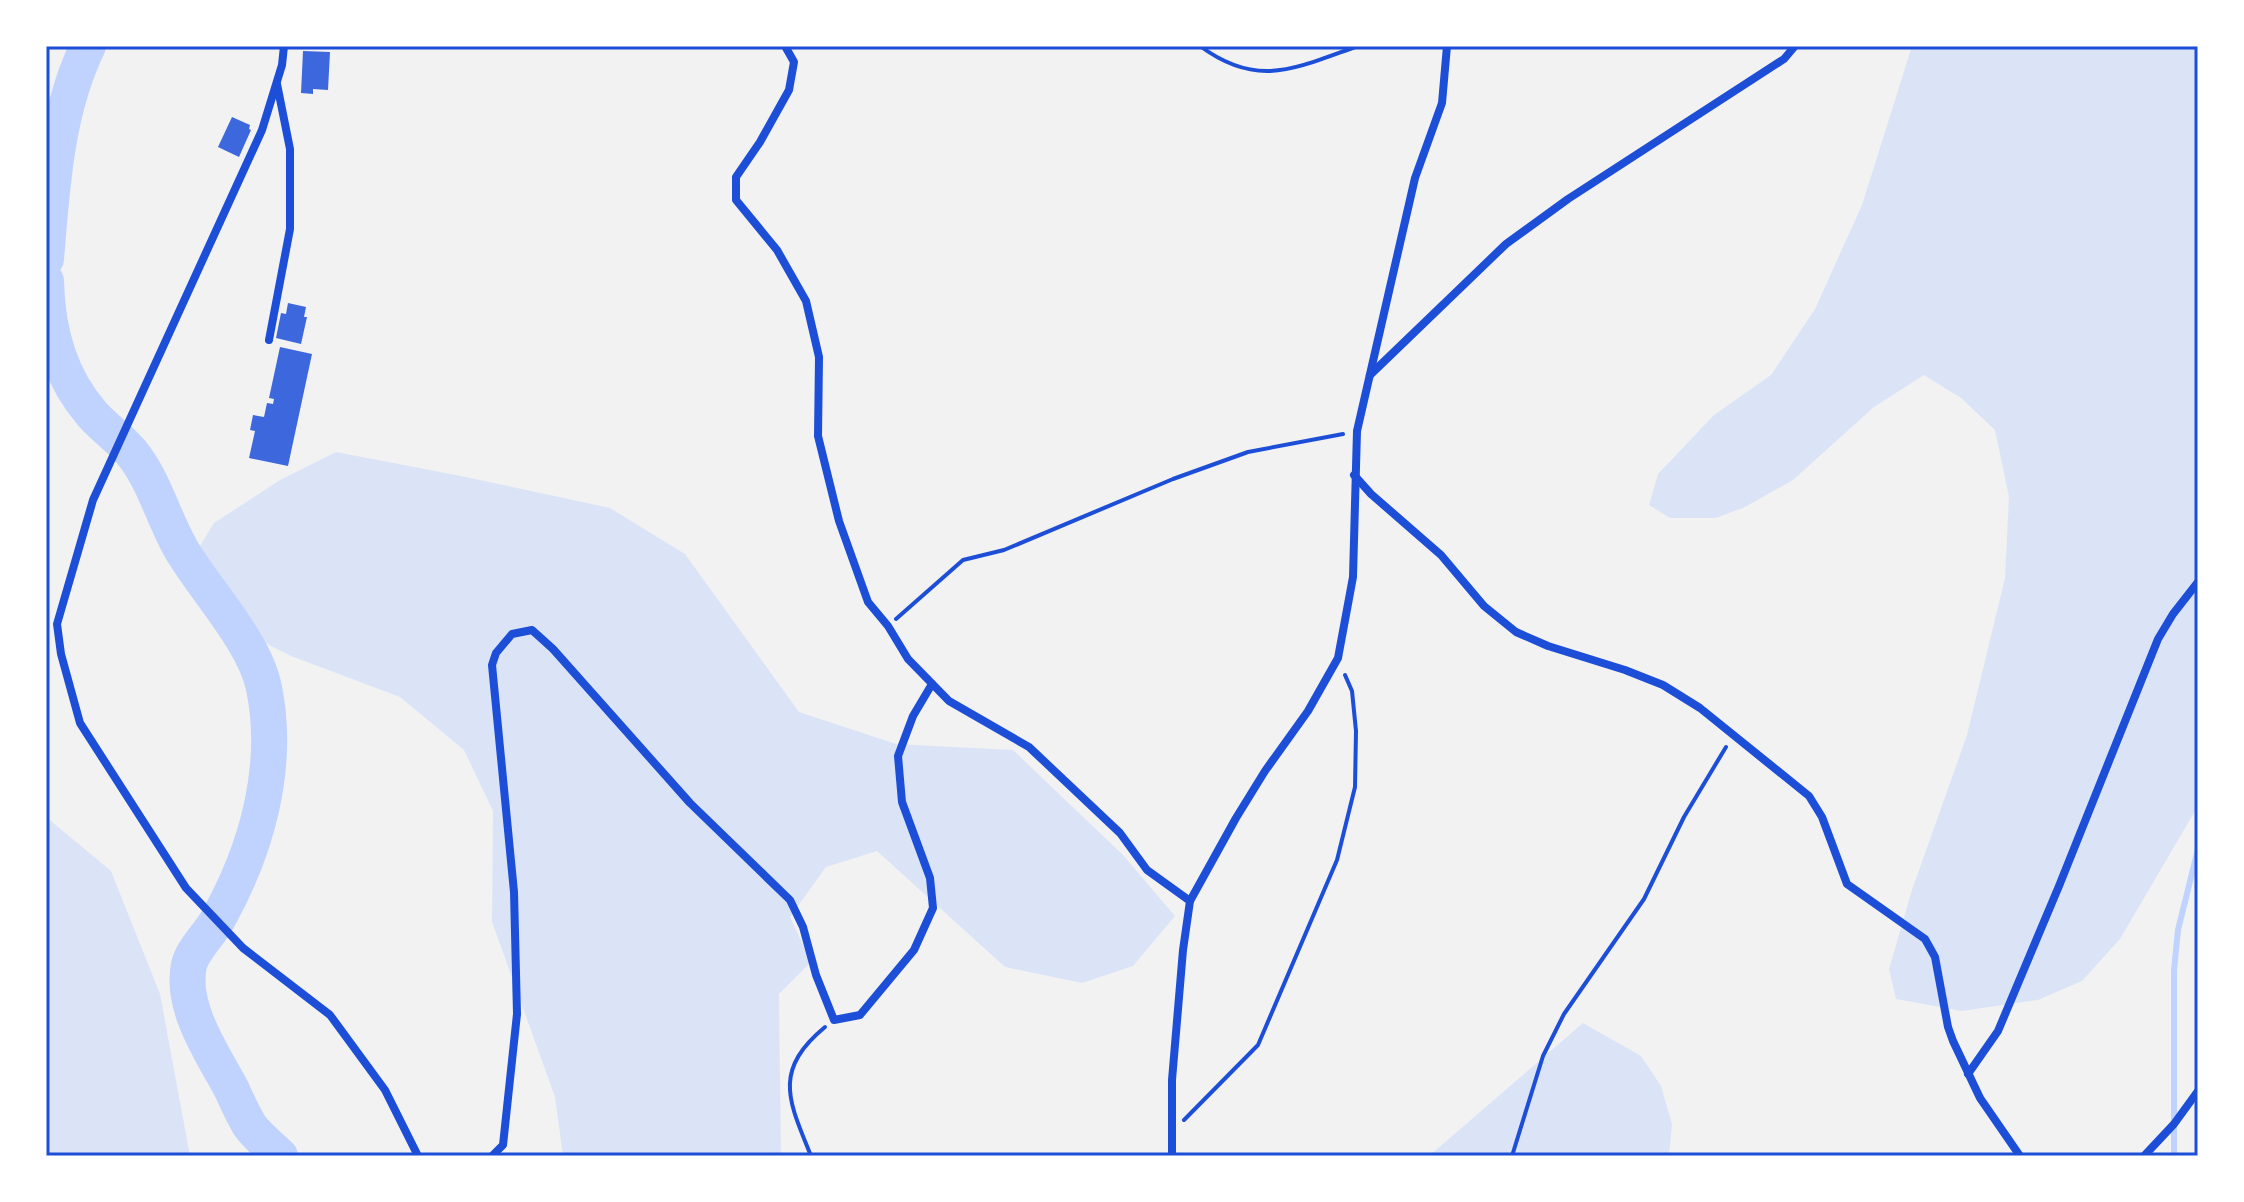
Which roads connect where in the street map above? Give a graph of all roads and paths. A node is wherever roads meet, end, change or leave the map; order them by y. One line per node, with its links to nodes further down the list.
1 (284, 46): 7 (street)
2 (785, 46): 13 (street)
3 (1200, 46): 4 (path)
4 (1358, 46)
5 (1447, 46): 9 (street)
6 (1795, 46): 9 (street)
7 (277, 83): 8 (street); 22 (street)
8 (269, 340)
9 (1370, 375): 10 (street)
10 (1357, 431): 11 (street); 13 (path)
11 (1354, 475): 14 (street); 16 (street)
12 (2198, 582): 19 (street)
13 (888, 626): 15 (street)
14 (1338, 658): 17 (street); 21 (path)
15 (932, 684): 17 (street); 18 (street)
16 (1734, 735): 19 (street); 26 (path)
17 (1190, 901): 21 (street)
18 (834, 1020): 23 (street); 24 (path)
19 (1968, 1074): 27 (street)
20 (2198, 1091): 28 (street)
21 (1171, 1127): 25 (street)
22 (418, 1156)
23 (492, 1156)
24 (811, 1156)
25 (1172, 1156)
26 (1512, 1156)
27 (2020, 1156)
28 (2144, 1156)

